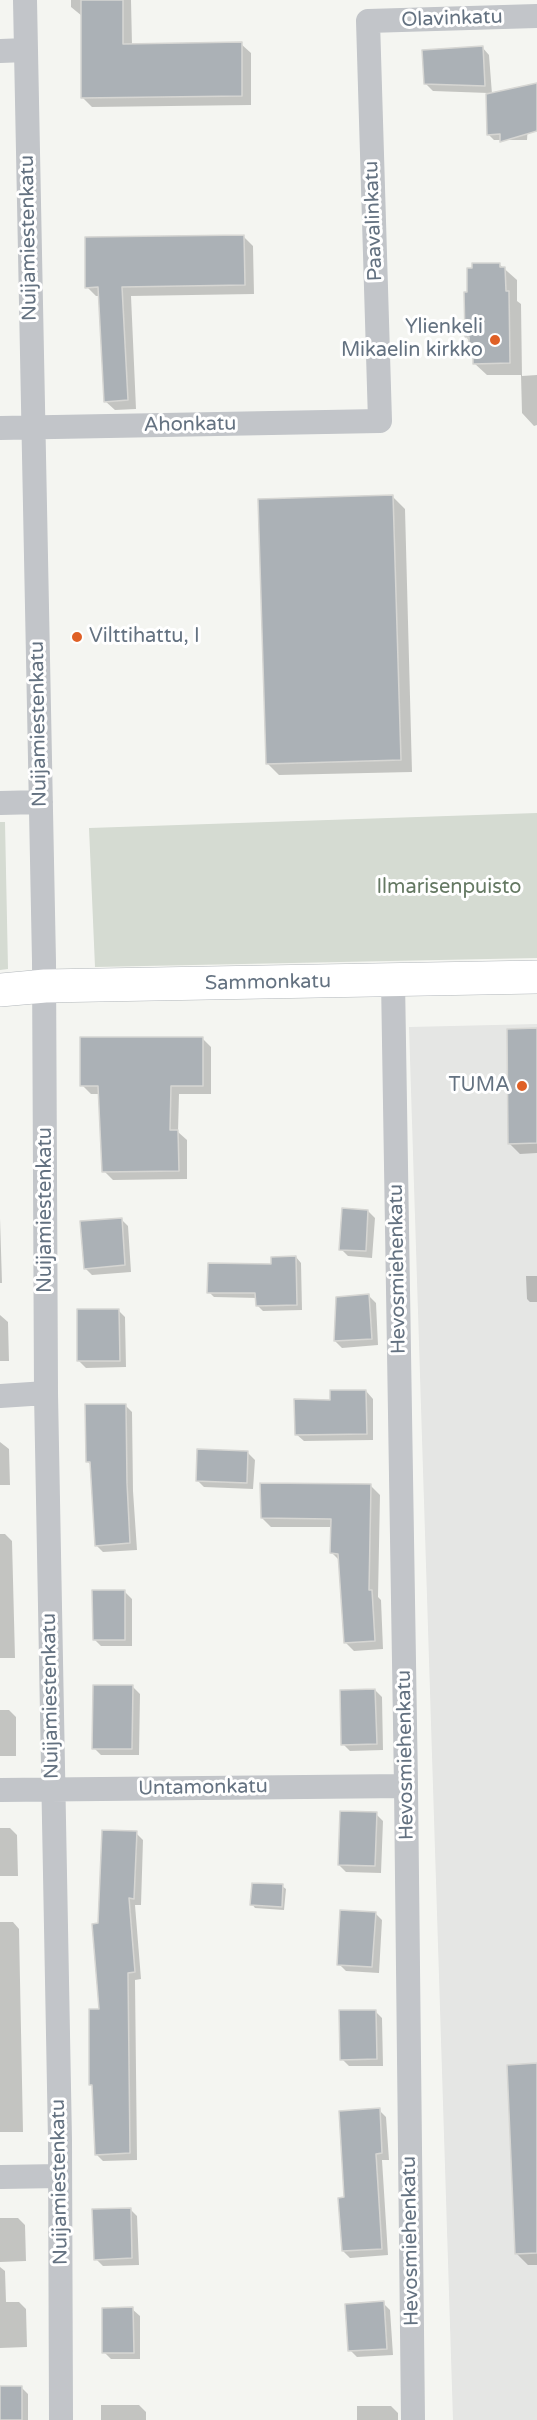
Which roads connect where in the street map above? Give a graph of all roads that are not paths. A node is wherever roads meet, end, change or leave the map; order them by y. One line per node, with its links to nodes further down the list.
1 (25, 0): 5 (street, Nuijamiestenkatu)
2 (474, 9): 3 (street, Olavinkatu); 4 (street, Olavinkatu)
3 (537, 16)
4 (368, 21): 7 (street, Paavalinkatu)
5 (26, 50): 6 (street); 8 (street, Nuijamiestenkatu)
6 (0, 51)
7 (380, 421): 8 (street, Ahonkatu)
8 (33, 427): 9 (street, Ahonkatu); 10 (street, Nuijamiestenkatu)
9 (0, 428)
10 (40, 802): 11 (street); 14 (street, Nuijamiestenkatu)
11 (0, 803)
12 (537, 977): 13 (street, Sammonkatu)
13 (393, 981): 14 (street, Sammonkatu); 18 (street, Hevosmiehenkatu)
14 (45, 986): 15 (street, Sammonkatu); 16 (street, Nuijamiestenkatu)
15 (0, 990)
16 (46, 1393): 17 (street); 19 (street, Nuijamiestenkatu)
17 (0, 1396)
18 (406, 1786): 19 (street, Untamonkatu); 24 (street, Hevosmiehenkatu)
19 (52, 1789): 20 (street, Untamonkatu); 21 (street, Nuijamiestenkatu)
20 (0, 1790)
21 (60, 2176): 22 (street); 23 (street, Nuijamiestenkatu)
22 (0, 2177)
23 (61, 2420)
24 (413, 2420)

